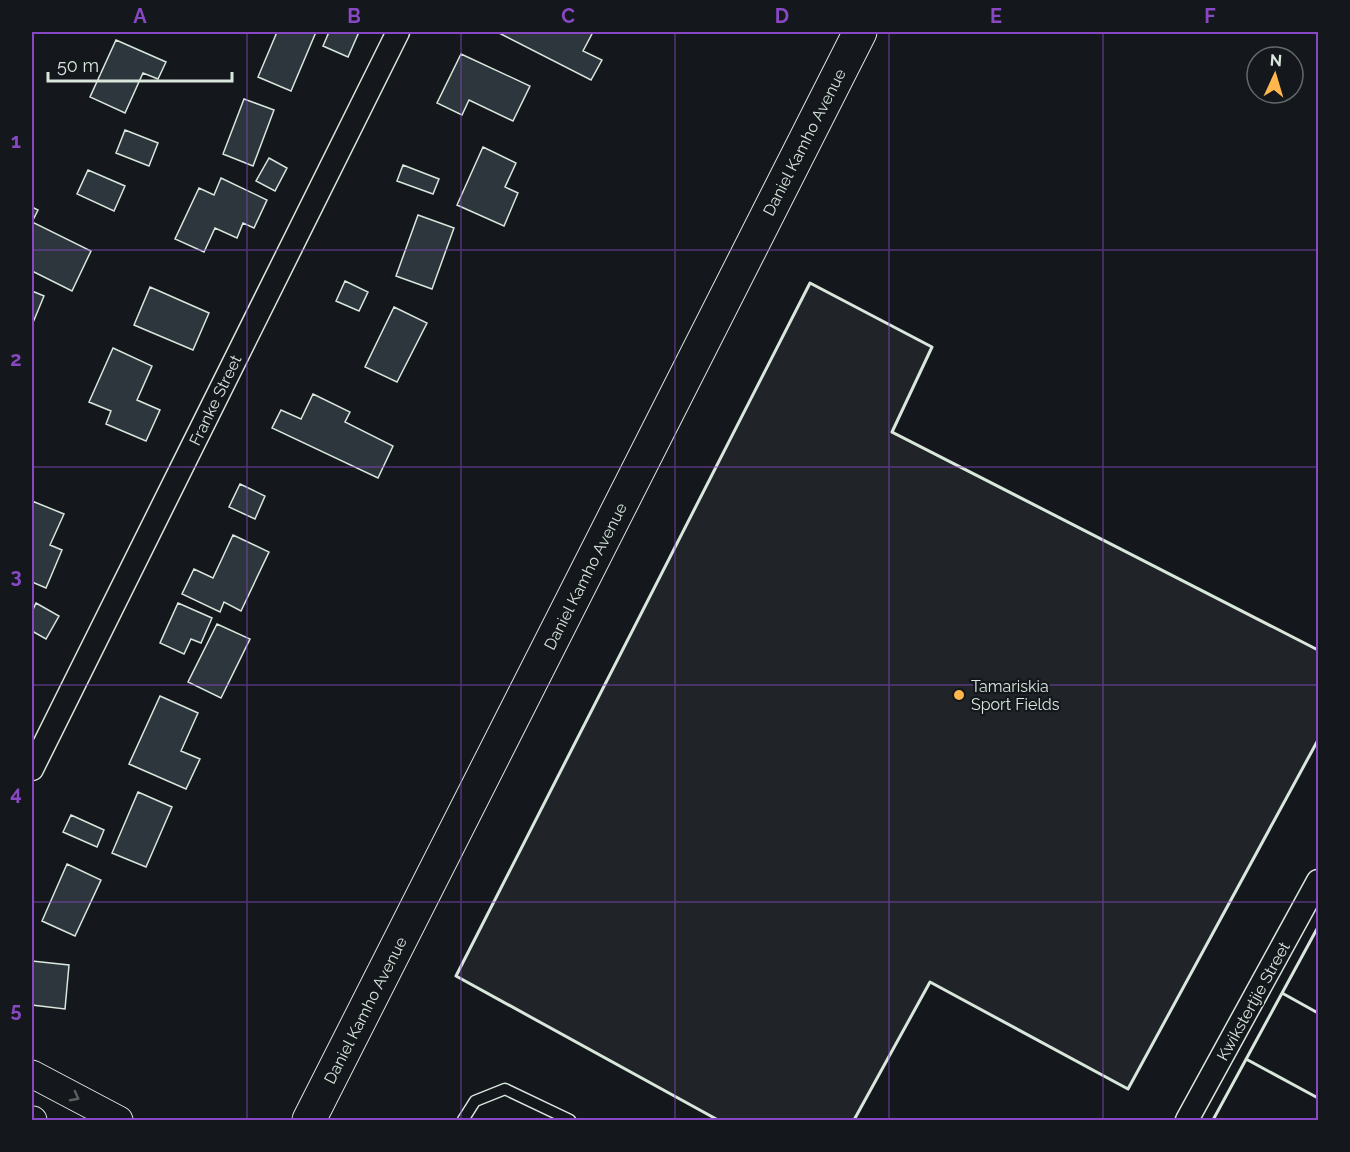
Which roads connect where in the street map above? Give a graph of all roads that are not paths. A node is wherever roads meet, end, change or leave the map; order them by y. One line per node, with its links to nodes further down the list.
1 (398, 32): 3 (street, Franke Street)
2 (860, 32): 7 (main road, Daniel Kamho Avenue)
3 (32, 769)
4 (1318, 880): 10 (street, Kwikstertjie Street)
5 (32, 1074): 6 (street, one-way to 6)
6 (118, 1120)
7 (309, 1120)
8 (463, 1120): 9 (lane)
9 (570, 1120)
10 (1187, 1120)

